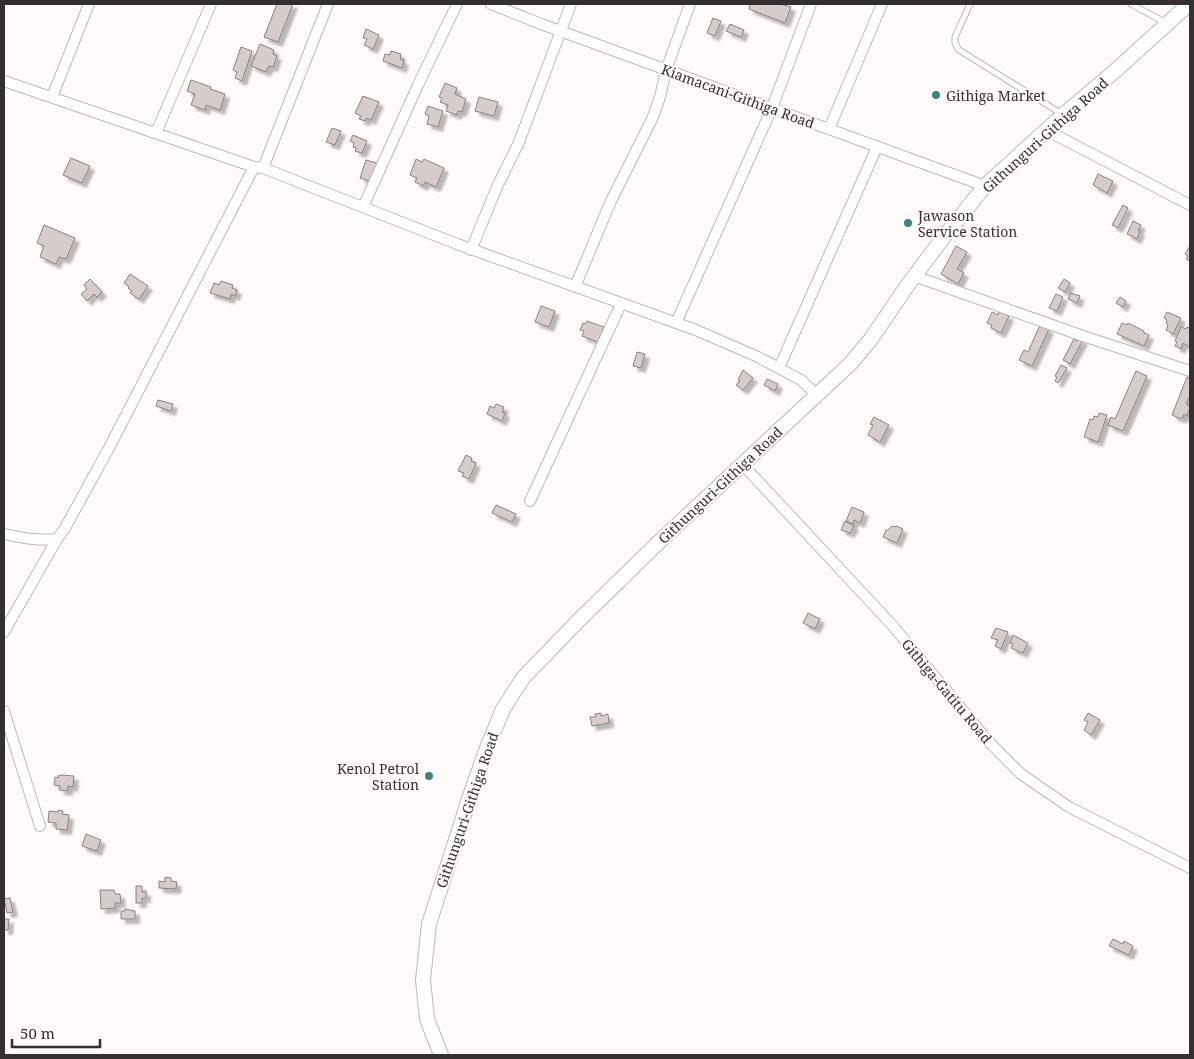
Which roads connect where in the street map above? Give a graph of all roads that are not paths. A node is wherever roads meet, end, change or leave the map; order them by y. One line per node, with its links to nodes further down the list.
1 (89, 4): 17 (street)
2 (211, 4): 22 (street)
3 (328, 4): 24 (street)
4 (457, 4): 27 (street)
5 (491, 4): 14 (street, Kiamacani-Githiga Road)
6 (571, 4): 14 (street)
7 (690, 4): 15 (street)
8 (811, 4): 18 (street)
9 (882, 4): 20 (street)
10 (970, 4): 19 (lane)
11 (1131, 4): 13 (lane)
12 (1189, 4): 13 (street, Githunguri-Githiga Road)
13 (1167, 23): 19 (street, Githunguri-Githiga Road)
14 (560, 31): 15 (street, Kiamacani-Githiga Road); 28 (street)
15 (666, 70): 18 (street, Kiamacani-Githiga Road); 30 (street)
16 (4, 81): 17 (street)
17 (52, 97): 22 (street)
18 (772, 108): 20 (street, Kiamacani-Githiga Road); 32 (street)
19 (1063, 115): 21 (street, Githunguri-Githiga Road)
20 (829, 129): 23 (street, Kiamacani-Githiga Road)
21 (1046, 130): 25 (street, Githunguri-Githiga Road); 26 (street)
22 (156, 133): 24 (street)
23 (877, 147): 25 (street, Kiamacani-Githiga Road); 33 (street)
24 (258, 167): 27 (street); 39 (street)
25 (985, 186): 29 (street, Githunguri-Githiga Road)
26 (1190, 205)
27 (363, 207): 28 (street)
28 (471, 250): 30 (street)
29 (914, 276): 34 (street); 35 (street, Githunguri-Githiga Road)
30 (575, 287): 31 (street)
31 (621, 304): 32 (street); 37 (street)
32 (676, 323): 33 (street)
33 (779, 368): 35 (street)
34 (1190, 371)
35 (817, 395): 36 (street, Githunguri-Githiga Road)
36 (743, 464): 43 (street, Githiga-Gatitu Road); 44 (street, Githunguri-Githiga Road)
37 (530, 501)
38 (4, 534): 39 (street)
39 (57, 539): 40 (street)
40 (4, 632)
41 (4, 711): 42 (street)
42 (40, 826)
43 (1190, 868)
44 (441, 1055)

